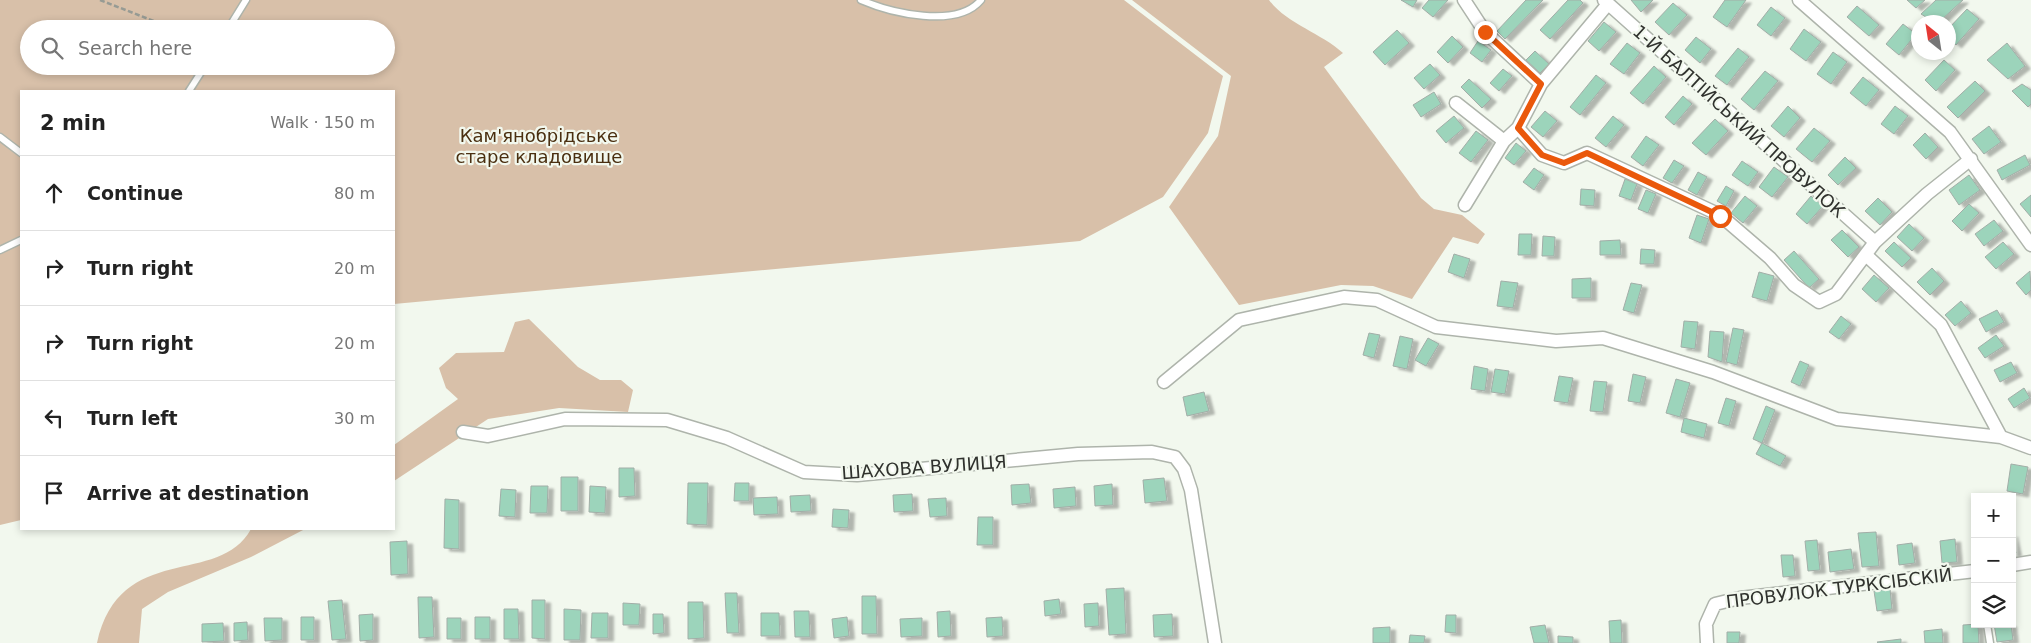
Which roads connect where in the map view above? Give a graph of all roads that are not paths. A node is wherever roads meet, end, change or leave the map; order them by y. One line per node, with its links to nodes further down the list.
1 (246, 0): 7 (lane)
2 (861, 0): 3 (lane)
3 (981, 0)
4 (1464, 0): 9 (street)
5 (1799, 0): 16 (street)
6 (1606, 2): 9 (street); 19 (street, 1-Й БАЛТІЙСЬКИЙ ПРОВУЛОК)
7 (234, 20)
8 (199, 75): 10 (lane)
9 (1541, 84): 12 (street)
10 (190, 90)
11 (1456, 103): 14 (street)
12 (1518, 128): 14 (street); 22 (street)
13 (0, 137): 15 (lane)
14 (1504, 140): 17 (street)
15 (20, 152)
16 (1971, 159): 19 (street); 20 (street)
17 (1465, 205)
18 (20, 240): 21 (lane)
19 (1875, 242): 22 (street)
20 (2031, 245)
21 (0, 250)
22 (1866, 255): 25 (street)
23 (1164, 382): 25 (street)
24 (464, 432): 31 (street, ШАХОВА ВУЛИЦЯ)
25 (2001, 437): 26 (street)
26 (2031, 448)
27 (2031, 562): 28 (street)
28 (2016, 564)
29 (1971, 570): 32 (street, ПРОВУЛОК ТУРКСІБСКІЙ)
30 (1988, 628): 33 (lane)
31 (1214, 643)
32 (1708, 643)
33 (1990, 643)

